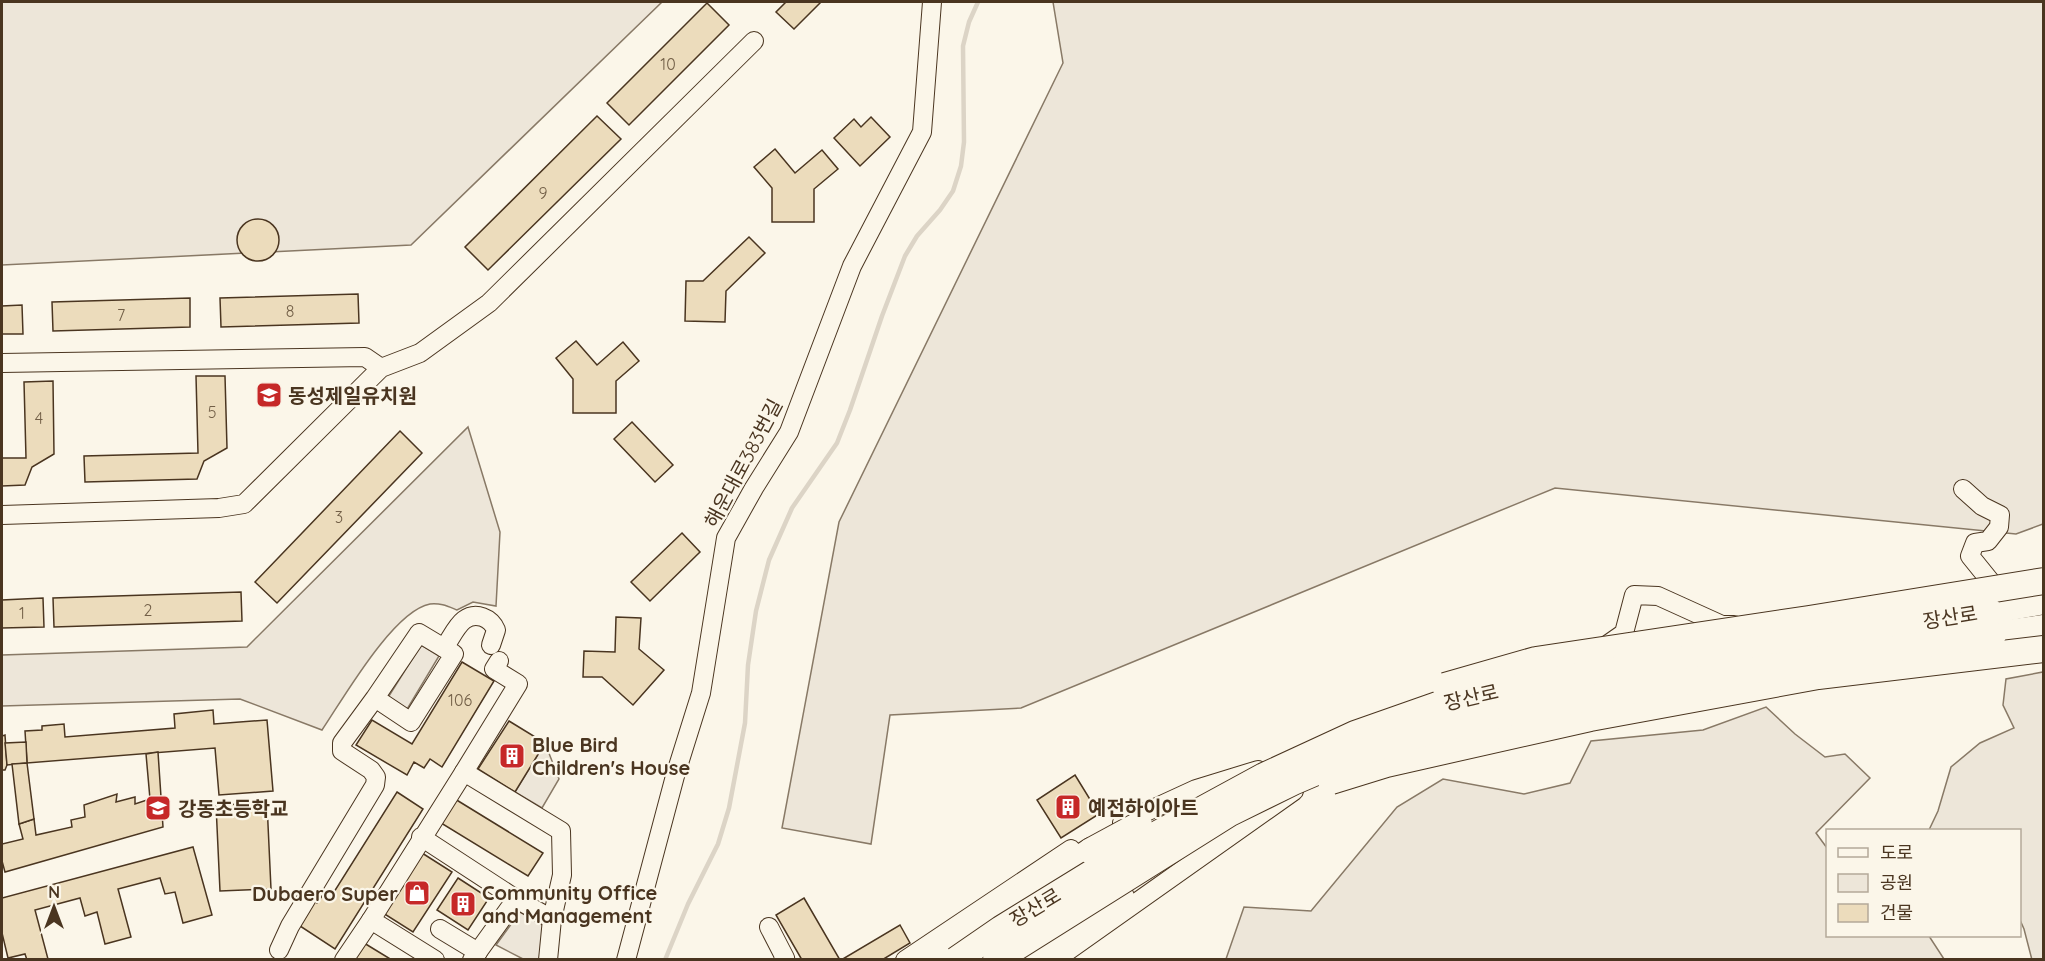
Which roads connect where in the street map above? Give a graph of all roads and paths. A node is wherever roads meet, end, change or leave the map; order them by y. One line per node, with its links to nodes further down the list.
1 (932, 2): 32 (street, 해운대로383번길)
2 (754, 41): 4 (street)
3 (2, 363): 4 (street)
4 (381, 368): 6 (street)
5 (1963, 489): 9 (street)
6 (2, 516)
7 (2043, 581): 35 (highway, bridge)
8 (2043, 589): 9 (street)
9 (1994, 598): 11 (street)
10 (2043, 601): 36 (highway, 장산로, bridge)
11 (1848, 625): 16 (street); 18 (street)
12 (2043, 628): 37 (highway, 장산로, bridge)
13 (2043, 641): 16 (street)
14 (444, 648): 17 (street); 17 (street); 19 (street)
15 (2043, 649): 38 (highway, bridge)
16 (1855, 664): 20 (street)
17 (375, 698): 27 (street)
18 (1296, 758): 20 (street); 34 (street)
19 (464, 772): 21 (street); 23 (street)
20 (1308, 781): 39 (street)
21 (421, 837): 22 (street); 24 (street)
22 (516, 899): 23 (street); 28 (street)
23 (552, 919): 31 (street)
24 (371, 920): 29 (street); 30 (street)
25 (769, 927): 33 (street)
26 (440, 929): 28 (street)
27 (282, 956)
28 (475, 956)
29 (344, 960)
30 (435, 960)
31 (548, 960)
32 (626, 960)
33 (783, 960)
34 (905, 960)
35 (929, 960)
36 (956, 960)
37 (996, 960)
38 (1028, 960)
39 (1055, 960)

